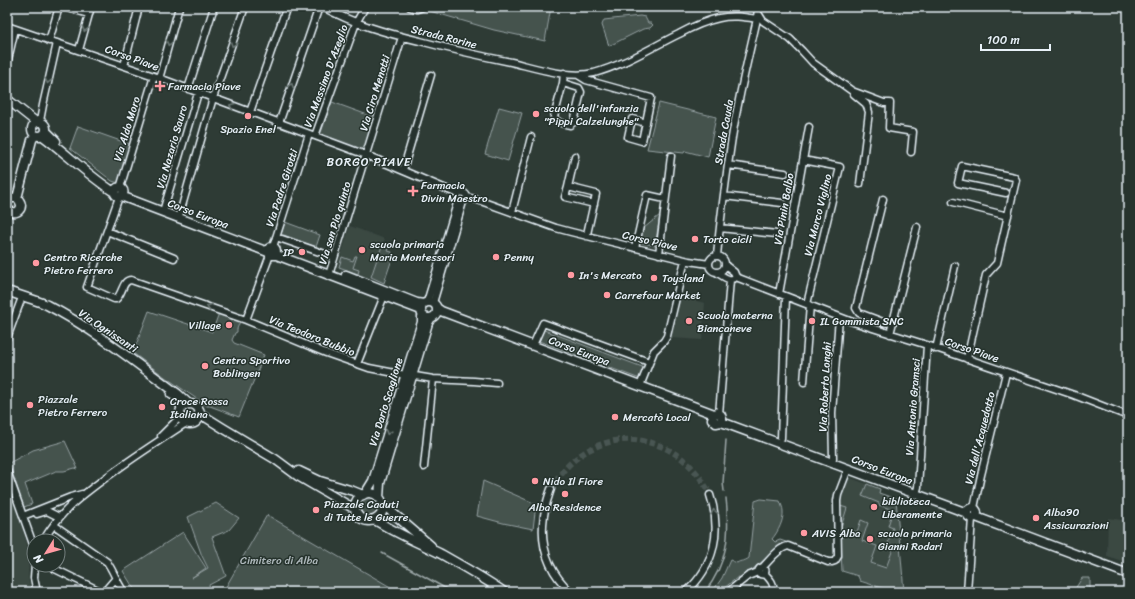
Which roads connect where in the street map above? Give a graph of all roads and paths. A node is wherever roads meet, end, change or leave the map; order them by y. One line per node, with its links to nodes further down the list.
1 (59, 7): 22 (street)
2 (64, 7): 15 (street)
3 (91, 7): 15 (street)
4 (139, 7): 26 (street)
5 (179, 7): 30 (street, Via Aldo Moro, one-way to 30)
6 (214, 7): 32 (street)
7 (246, 7): 35 (street, one-way to 35)
8 (319, 7): 40 (street, one-way to 8)
9 (324, 7): 17 (street, Strada Rorine)
10 (365, 7): 17 (street, Via Massimo D'Azeglio)
11 (410, 7): 12 (street)
12 (423, 7)
13 (285, 12): 38 (street)
14 (758, 13): 16 (street, Strada Rorine); 33 (street); 51 (street, Strada Cauda)
15 (89, 14): 24 (street, one-way to 24)
16 (724, 17): 18 (street); 29 (street, Strada Rorine)
17 (356, 23): 21 (street, Strada Rorine); 44 (street, Via Massimo D'Azeglio)
18 (725, 25)
19 (7, 26): 20 (street, Corso Piave)
20 (15, 29): 22 (street, Corso Piave); 25 (street)
21 (402, 37): 27 (street, Strada Rorine); 47 (street, Via Ciro Menotti)
22 (49, 41): 23 (street, Corso Piave)
23 (58, 44): 24 (street, Corso Piave); 39 (street, one-way to 39)
24 (79, 50): 26 (street, Corso Piave)
25 (7, 64)
26 (124, 66): 30 (street, Corso Piave)
27 (564, 73): 29 (street, Strada Rorine); 31 (street)
28 (431, 75): 52 (street)
29 (578, 75): 41 (street)
30 (157, 78): 32 (street, Corso Piave); 56 (street, Via Aldo Moro)
31 (563, 83): 31 (street)
32 (188, 89): 34 (street, Corso Piave)
33 (852, 91): 46 (street); 54 (street)
34 (198, 93): 35 (street, Corso Piave); 66 (street, Via Nazario Sauro)
35 (213, 98): 38 (street, Corso Piave, one-way to 35); 69 (street)
36 (7, 99): 39 (main road)
37 (7, 103): 39 (main road)
38 (250, 112): 40 (street, Corso Piave)
39 (36, 123): 43 (main road); 43 (main road)
40 (278, 123): 44 (street, Corso Piave)
41 (646, 123)
42 (809, 127): 50 (street, Via Pinin Balbo)
43 (41, 134): 56 (main road, Corso Europa); 60 (main road)
44 (311, 135): 47 (street, Corso Piave); 77 (street, Via Padre Girotti)
45 (531, 137): 68 (street)
46 (911, 152)
47 (366, 155): 52 (street, Corso Piave); 82 (street, Via san Pio quinto)
48 (575, 156): 55 (street)
49 (671, 156): 62 (street)
50 (803, 160): 93 (street, Via Pinin Balbo); 98 (street, Via Marco Viglino)
51 (728, 165): 53 (street); 58 (street, Strada Cauda)
52 (403, 170): 59 (street, Corso Piave)
53 (785, 173)
54 (860, 184)
55 (568, 187): 65 (street); 65 (street)
56 (119, 192): 66 (main road, Corso Europa); 74 (street, Via Aldo Moro); 79 (main road, Corso Europa)
57 (1006, 193): 70 (street)
58 (724, 196): 64 (street); 73 (street, Strada Cauda)
59 (462, 198): 68 (street, Corso Piave); 99 (street, Via Dario Scaglione)
60 (10, 199): 67 (main road)
61 (883, 199): 102 (street)
62 (665, 200): 78 (street); 80 (street)
63 (953, 202): 70 (street)
64 (782, 203)
65 (594, 204): 76 (street)
66 (164, 208): 69 (main road, Corso Europa)
67 (9, 211): 71 (main road)
68 (512, 212): 76 (street, Corso Piave)
69 (180, 213): 79 (main road, Corso Europa)
70 (1008, 216): 108 (street)
71 (7, 220)
72 (917, 227): 102 (street)
73 (720, 228): 75 (street); 81 (street, Strada Cauda)
74 (107, 231): 83 (street); 91 (street, Via Aldo Moro)
75 (777, 234)
76 (586, 236): 78 (street, Corso Piave)
77 (276, 237): 79 (street, Via Padre Girotti); 82 (street)
78 (635, 248): 80 (street, Corso Piave)
79 (272, 251): 88 (main road, Corso Europa); 101 (street, Via Padre Girotti)
80 (659, 254): 84 (street, Corso Piave)
81 (717, 256): 85 (street); 86 (street)
82 (334, 257): 88 (street, Via san Pio quinto)
83 (174, 258)
84 (685, 260): 85 (street, Corso Piave); 109 (street)
85 (709, 264): 89 (street)
86 (725, 265): 89 (street); 90 (street, Corso Piave)
87 (955, 266): 107 (street)
88 (330, 272): 95 (main road, Corso Europa); 99 (main road, Corso Europa)
89 (716, 272): 90 (street, Corso Piave)
90 (733, 278): 93 (street, Corso Piave); 120 (street)
91 (127, 280): 101 (street, Via Teodoro Bubbio, one-way to 91)
92 (7, 291): 117 (main road, Via Ognissanti)
93 (779, 294): 96 (street, Corso Piave)
94 (7, 295): 97 (main road, Via Ognissanti)
95 (384, 296): 99 (main road, Corso Europa); 110 (street)
96 (786, 297): 98 (street, Corso Piave); 122 (street)
97 (21, 300): 104 (street); 117 (main road, Via Ognissanti)
98 (808, 304): 100 (street, Corso Piave); 114 (street)
99 (429, 309): 112 (main road, Via Dario Scaglione); 116 (main road, Corso Europa); 120 (main road, Corso Europa)
100 (839, 317): 103 (street, Corso Piave); 123 (street, Via Roberto Longhi)
101 (246, 320): 110 (street, Via Teodoro Bubbio)
102 (893, 323): 103 (street)
103 (890, 334): 106 (street, Corso Piave)
104 (7, 338)
105 (534, 343): 109 (street, Corso Europa)
106 (927, 345): 107 (street, Corso Piave); 129 (street, Via Antonio Gramsci)
107 (936, 349): 108 (street, Corso Piave)
108 (967, 359): 111 (street, Corso Piave)
109 (650, 362): 116 (street)
110 (357, 364): 112 (street, Via Teodoro Bubbio)
111 (1006, 373): 119 (street, Corso Piave); 138 (street, Via dell'Acquedotto)
112 (409, 375): 113 (street, Via Teodoro Bubbio); 131 (main road, Via Dario Scaglione, one-way to 131); 133 (main road, Via Dario Scaglione)
113 (434, 379): 115 (street, Via Teodoro Bubbio); 125 (street)
114 (804, 382)
115 (497, 383)
116 (640, 386): 120 (main road, Corso Europa)
117 (186, 406): 118 (main road); 121 (main road)
118 (199, 416): 121 (main road); 124 (main road)
119 (1128, 416)
120 (718, 417): 122 (main road, Corso Europa); 126 (main road, Corso Europa)
121 (183, 420): 130 (street)
122 (781, 438): 123 (main road, Corso Europa)
123 (833, 458): 129 (main road, Corso Europa)
124 (274, 460): 131 (main road); 136 (main road)
125 (424, 467)
126 (848, 468): 129 (main road, Corso Europa); 147 (street)
127 (7, 470): 140 (street)
128 (551, 489): 156 (street)
129 (917, 492): 138 (main road, Corso Europa)
130 (84, 494): 134 (street); 137 (street)
131 (364, 495): 133 (main road); 136 (main road)
132 (710, 495): 157 (street, one-way to 132)
133 (379, 498): 135 (main road)
134 (52, 504): 137 (street); 140 (street)
135 (383, 506): 141 (main road); 145 (main road)
136 (355, 509): 141 (main road)
137 (65, 511): 139 (street)
138 (973, 513): 146 (main road, Corso Europa); 150 (main road, Corso Europa); 160 (street, Via dell'Acquedotto)
139 (59, 517): 140 (street); 142 (street)
140 (24, 518): 143 (street)
141 (376, 520): 145 (main road)
142 (54, 525): 144 (street); 151 (street)
143 (29, 533)
144 (48, 533)
145 (442, 555): 155 (main road)
146 (1128, 570)
147 (762, 571): 158 (street); 159 (street)
148 (34, 573): 152 (street)
149 (63, 573): 153 (street)
150 (1128, 574)
151 (116, 578): 153 (street); 154 (street)
152 (37, 592)
153 (103, 592)
154 (124, 592)
155 (504, 592)
156 (571, 592)
157 (686, 592)
158 (728, 592)
159 (773, 592)
160 (967, 592)

